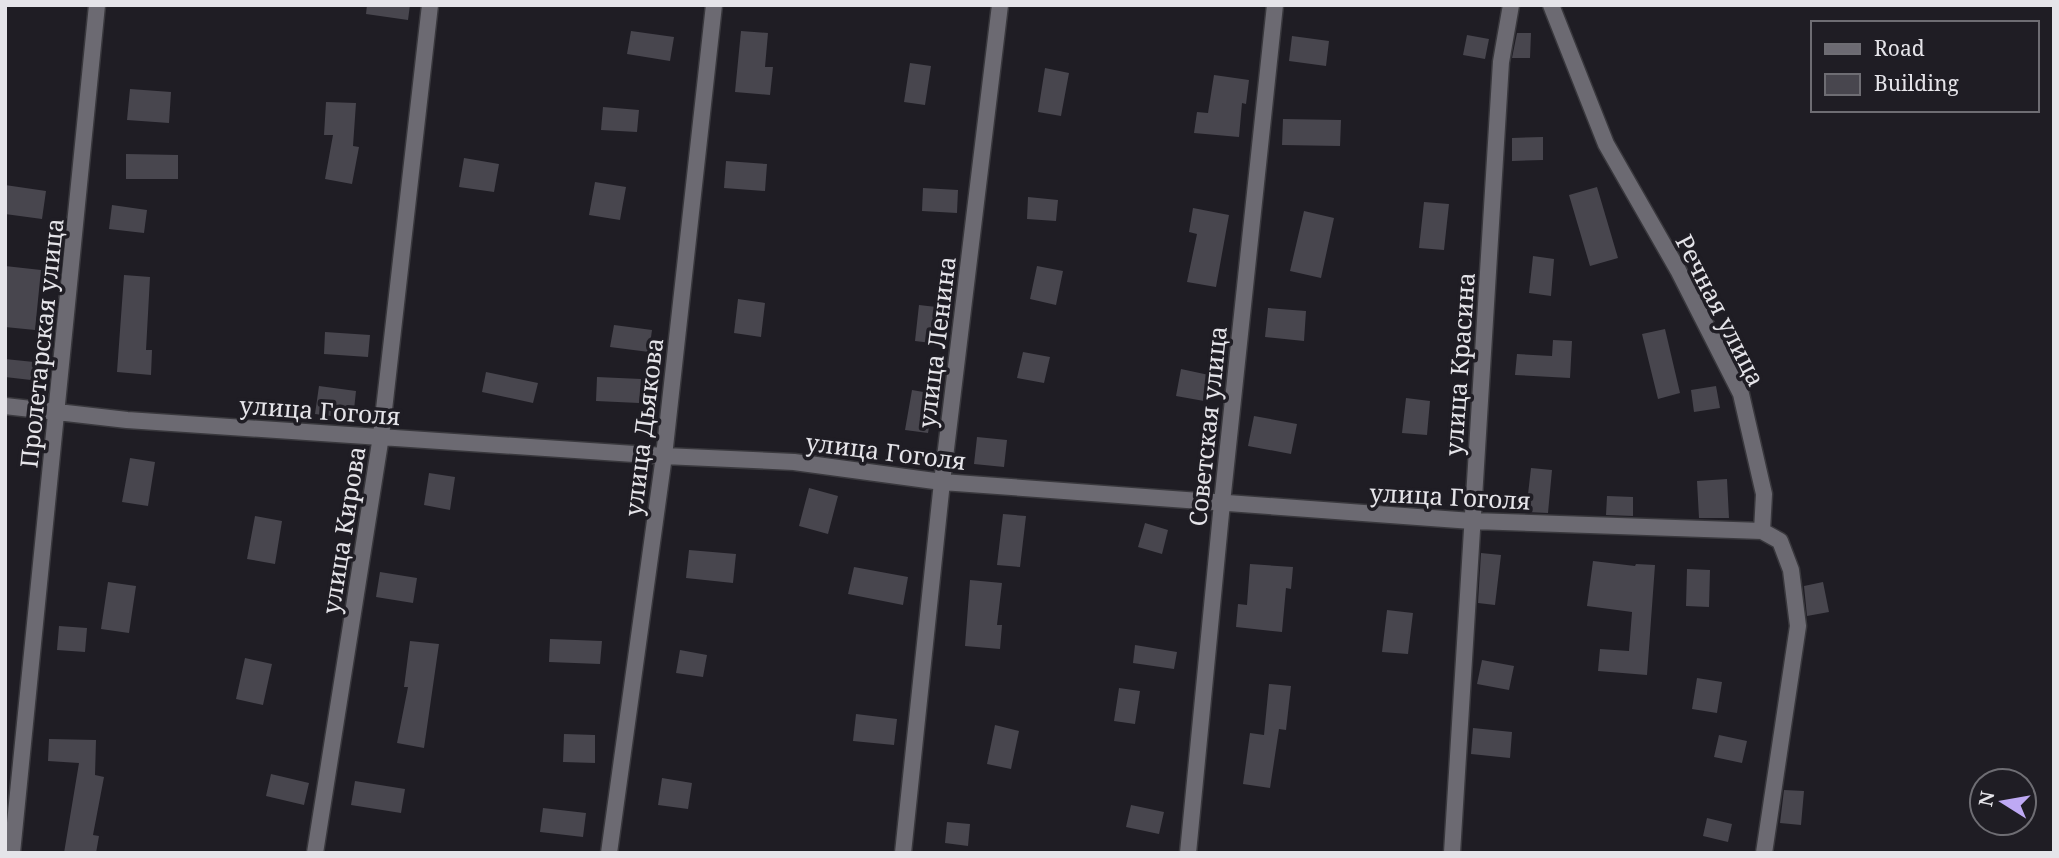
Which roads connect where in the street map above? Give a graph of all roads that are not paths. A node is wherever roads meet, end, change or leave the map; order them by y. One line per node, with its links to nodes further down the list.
1 (97, 5): 9 (street, Пролетарская улица)
2 (430, 5): 10 (street, улица Кирова)
3 (714, 5): 11 (street, улица Дьякова)
4 (1000, 5): 12 (street, улица Ленина)
5 (1275, 5): 13 (street, Советская улица)
6 (1511, 5): 14 (street, улица Красина)
7 (1551, 5): 15 (street, Речная улица)
8 (5, 406): 9 (street, улица Гоголя)
9 (57, 412): 10 (street, улица Гоголя); 16 (street, Пролетарская улица)
10 (381, 436): 11 (street, улица Гоголя); 17 (street, улица Кирова)
11 (664, 456): 12 (street, улица Гоголя); 18 (street, улица Дьякова)
12 (942, 482): 13 (street, улица Гоголя); 19 (street, улица Ленина)
13 (1222, 503): 14 (street, улица Гоголя); 20 (street, Советская улица)
14 (1472, 522): 15 (street, улица Гоголя); 21 (street, улица Красина)
15 (1762, 531): 22 (street)
16 (12, 853)
17 (315, 853)
18 (609, 853)
19 (903, 853)
20 (1188, 853)
21 (1452, 853)
22 (1764, 853)

